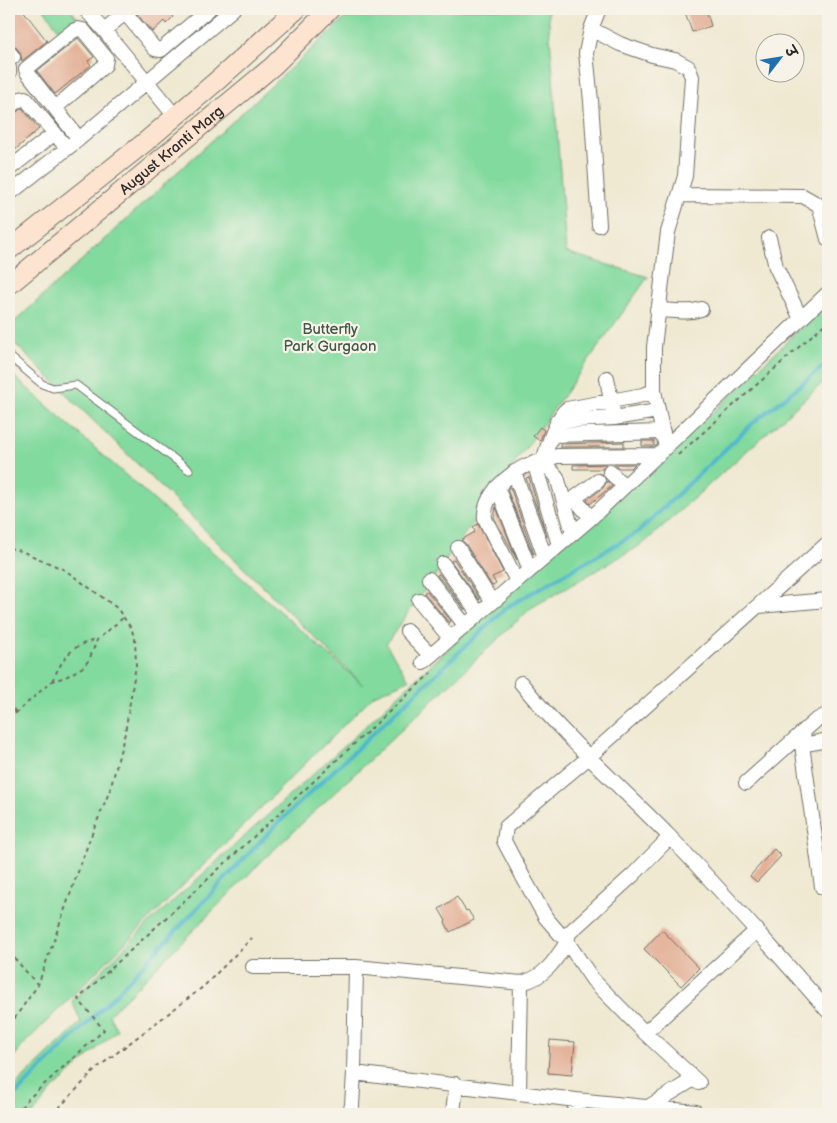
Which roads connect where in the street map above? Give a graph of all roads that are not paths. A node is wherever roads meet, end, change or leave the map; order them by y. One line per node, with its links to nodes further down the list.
1 (85, 9): 9 (street)
2 (209, 9): 7 (street)
3 (233, 9): 12 (street)
4 (297, 9): 15 (main road, August Kranti Marg)
5 (330, 9): 26 (main road, August Kranti Marg)
6 (598, 9): 8 (street)
7 (126, 10): 9 (street)
8 (591, 29): 21 (street); 22 (street)
9 (104, 30): 12 (street)
10 (10, 59): 11 (street)
11 (9, 72)
12 (146, 82): 15 (street); 17 (street)
13 (9, 107): 16 (street)
14 (55, 108): 14 (street); 17 (street)
15 (175, 116): 25 (main road, August Kranti Marg)
16 (55, 133): 18 (street); 19 (street)
17 (79, 139): 18 (street)
18 (67, 148): 20 (street)
19 (9, 170)
20 (9, 194)
21 (680, 195): 24 (street); 29 (street)
22 (599, 225)
23 (769, 238): 30 (street)
24 (828, 239)
25 (9, 250)
26 (9, 285)
27 (828, 293): 30 (street)
28 (701, 309): 29 (street)
29 (658, 310): 33 (street)
30 (800, 319): 40 (street)
31 (9, 356): 42 (lane)
32 (607, 378): 34 (street)
33 (654, 391): 34 (street); 35 (street)
34 (610, 400): 36 (street); 37 (street)
35 (658, 411): 36 (street); 38 (street)
36 (614, 418): 37 (street)
37 (557, 421): 39 (street)
38 (663, 432): 39 (street); 40 (street)
39 (553, 435): 41 (street)
40 (666, 454): 41 (street); 46 (street)
41 (539, 461): 43 (street); 48 (street); 52 (street)
42 (189, 470)
43 (514, 472): 47 (street); 54 (street)
44 (610, 472): 46 (street)
45 (598, 481): 48 (street)
46 (624, 486): 49 (street)
47 (497, 487): 56 (street); 58 (street)
48 (570, 502): 49 (street); 50 (street)
49 (591, 518): 50 (street)
50 (573, 533): 52 (street)
51 (828, 543): 62 (street)
52 (559, 545): 54 (street)
53 (458, 548): 61 (street)
54 (545, 557): 56 (street)
55 (443, 564): 63 (street)
56 (530, 570): 58 (street)
57 (430, 579): 64 (street)
58 (517, 581): 61 (street)
59 (419, 600): 66 (street)
60 (828, 600): 62 (street)
61 (492, 602): 63 (street)
62 (758, 606): 71 (street)
63 (479, 614): 64 (street)
64 (465, 625): 66 (street)
65 (407, 631): 66 (street)
66 (450, 638)
67 (521, 683): 71 (street)
68 (828, 714): 69 (street)
69 (803, 738): 70 (street); 72 (street); 74 (street)
70 (828, 740)
71 (589, 757): 73 (street); 76 (street)
72 (746, 783)
73 (670, 837): 75 (street); 76 (street)
74 (822, 887)
75 (757, 930): 80 (street); 81 (street)
76 (567, 942): 79 (street); 81 (street)
77 (253, 967): 78 (street)
78 (356, 967): 79 (street); 82 (street)
79 (521, 983): 84 (street)
80 (828, 1011)
81 (645, 1033): 86 (street)
82 (354, 1073): 83 (street); 87 (street)
83 (456, 1084): 84 (street); 89 (street)
84 (519, 1092): 85 (street)
85 (576, 1100): 86 (street); 90 (street)
86 (648, 1107): 88 (street)
87 (350, 1112)
88 (696, 1112)
89 (452, 1114)
90 (574, 1114)

